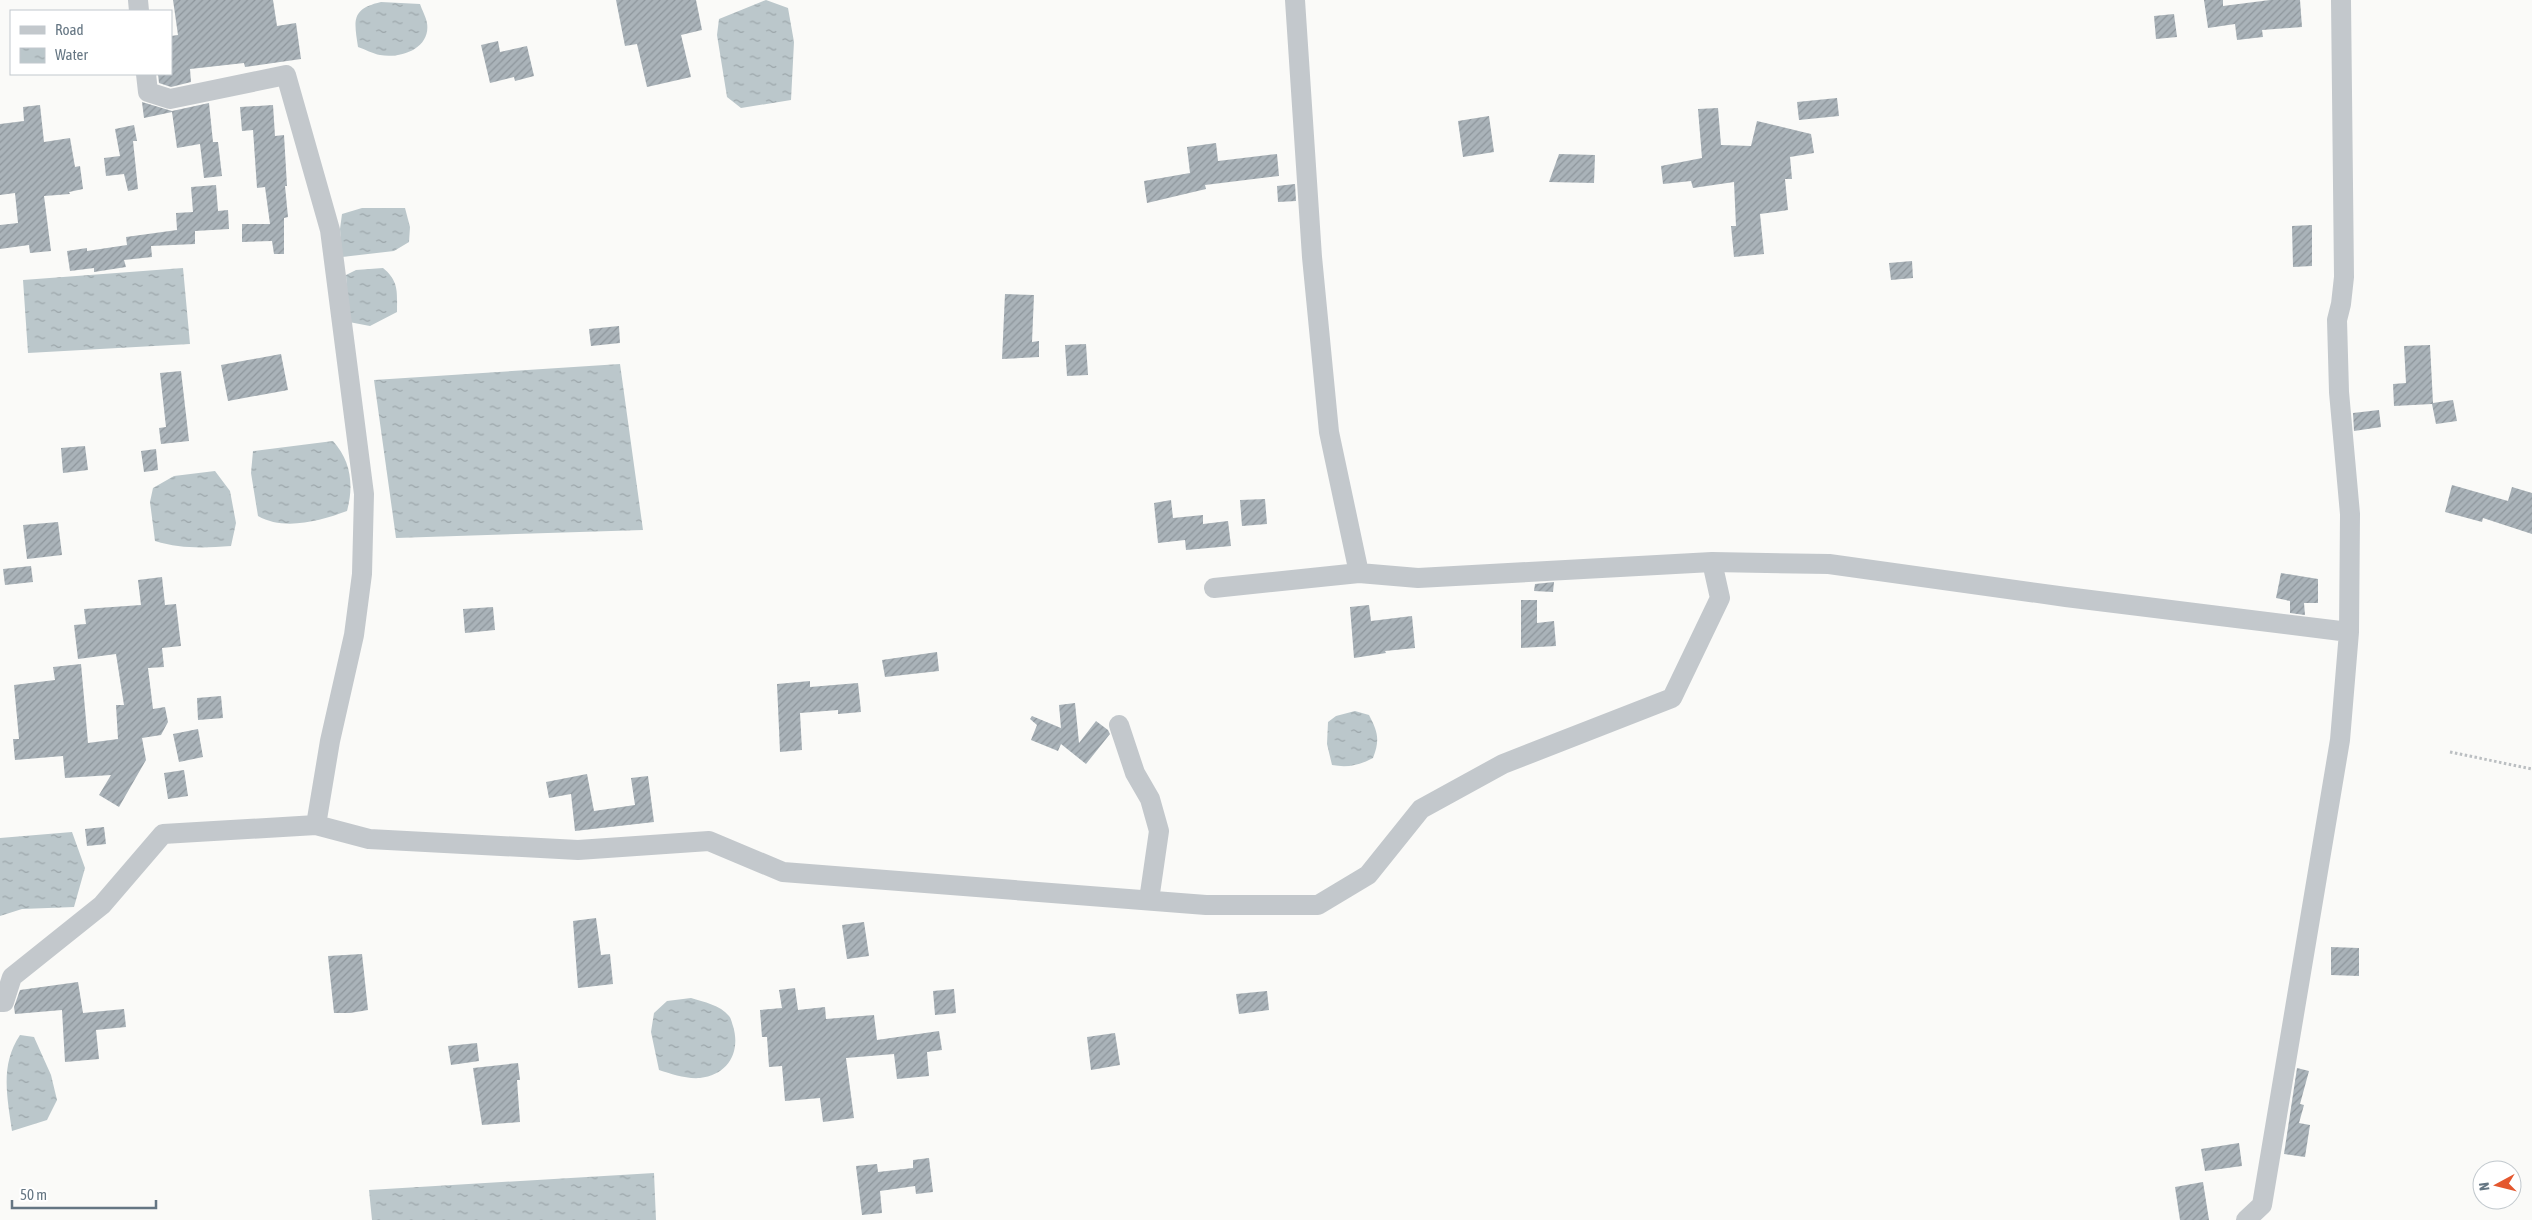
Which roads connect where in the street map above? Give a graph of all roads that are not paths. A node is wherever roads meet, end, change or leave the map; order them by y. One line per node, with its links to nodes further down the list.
1 (1295, 0): 5 (street)
2 (2341, 0): 7 (street)
3 (146, 75): 9 (street)
4 (1712, 562): 5 (street); 7 (street); 10 (street)
5 (1359, 573): 6 (street)
6 (1214, 588)
7 (2349, 632): 12 (street)
8 (1119, 725): 10 (street)
9 (316, 825): 10 (street); 11 (street)
10 (1149, 900)
11 (0, 1002)
12 (2246, 1220)

